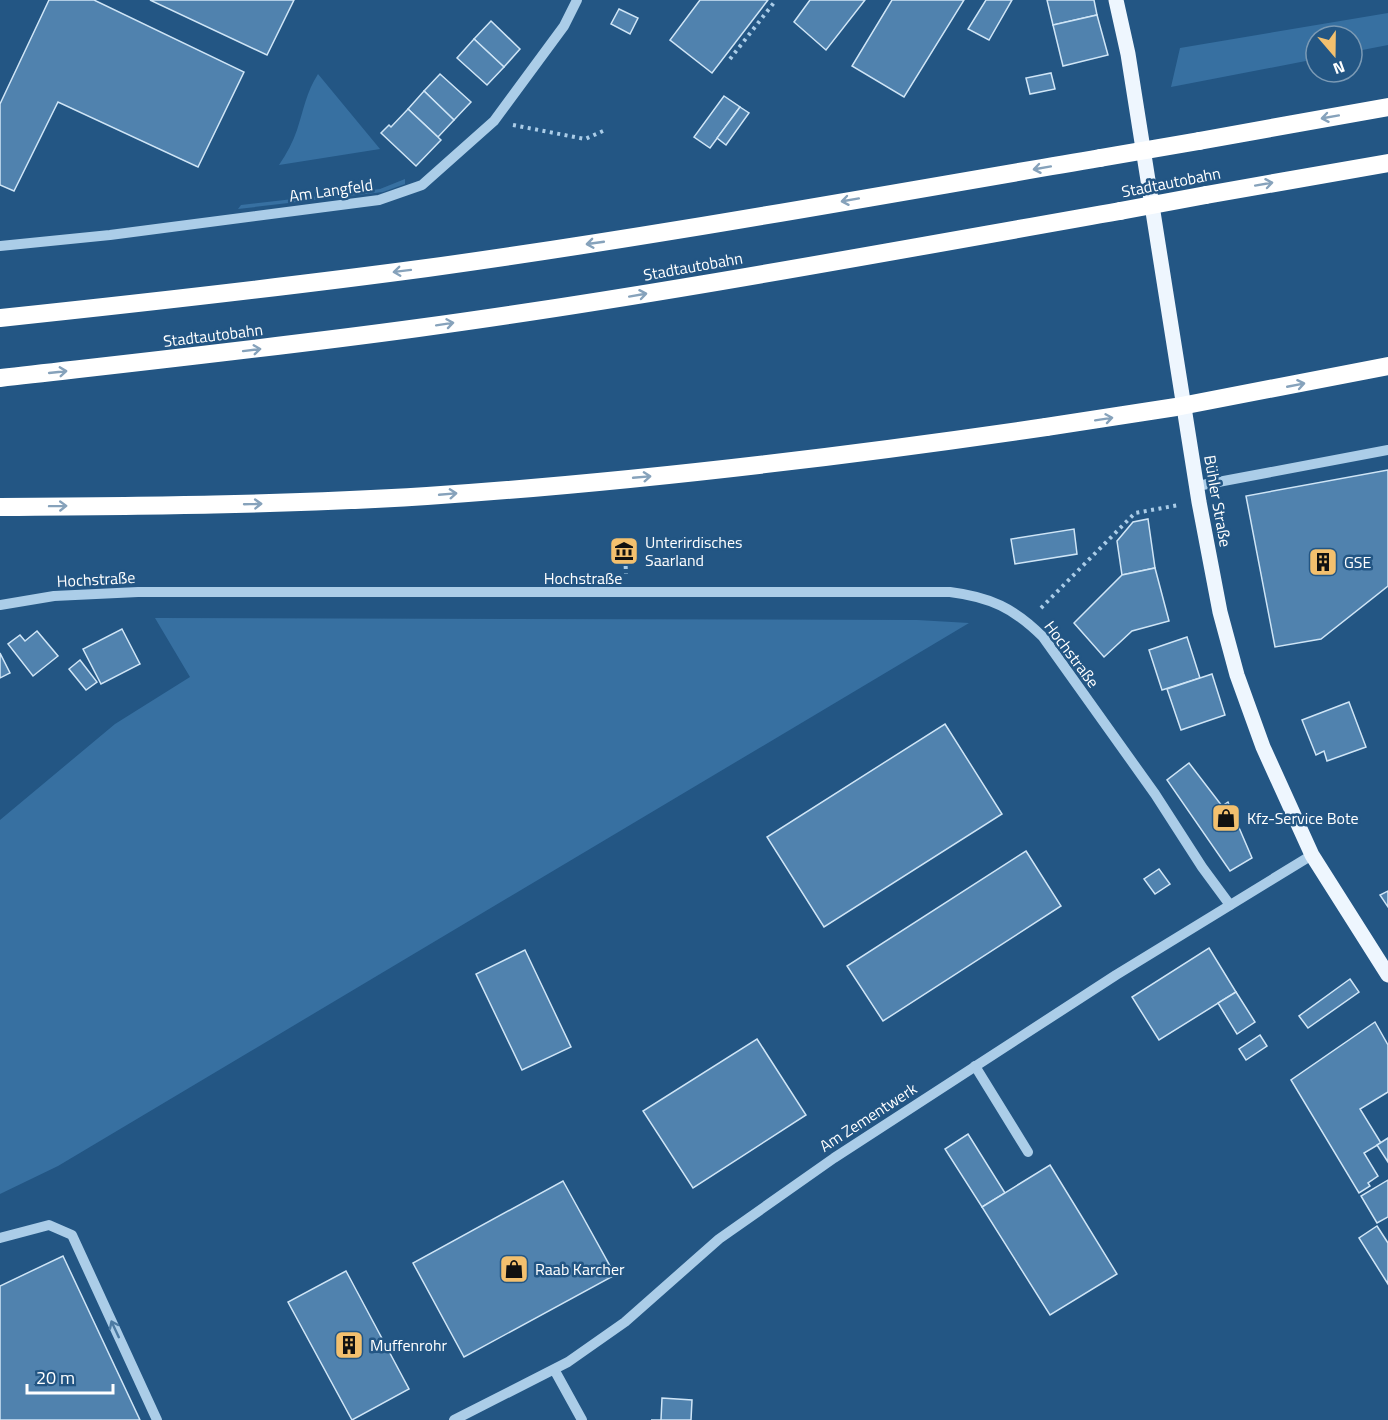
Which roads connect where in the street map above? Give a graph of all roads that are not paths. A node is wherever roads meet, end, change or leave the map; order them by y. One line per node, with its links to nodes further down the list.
1 (577, 0): 5 (street, Am Langfeld)
2 (1116, 0): 10 (main road, Bühler Straße)
3 (1388, 107): 6 (highway, one-way to 6, bridge)
4 (1388, 163): 8 (highway, Stadtautobahn, one-way to 4, bridge)
5 (0, 246)
6 (0, 318)
7 (1388, 366): 11 (highway, one-way to 7, bridge)
8 (0, 378)
9 (1388, 450): 10 (street)
10 (1197, 486): 13 (main road, Bühler Straße)
11 (0, 507)
12 (0, 605): 14 (street, Hochstraße)
13 (1312, 855): 14 (street, Am Zementwerk); 15 (main road, Bühler Straße)
14 (1230, 905): 16 (street, Am Zementwerk)
15 (1388, 975)
16 (975, 1066): 17 (street); 19 (street, Am Zementwerk)
17 (1028, 1152)
18 (0, 1238): 20 (street, one-way to 18)
19 (555, 1371): 21 (street, Am Zementwerk); 22 (street)
20 (157, 1420)
21 (454, 1420)
22 (582, 1420)

